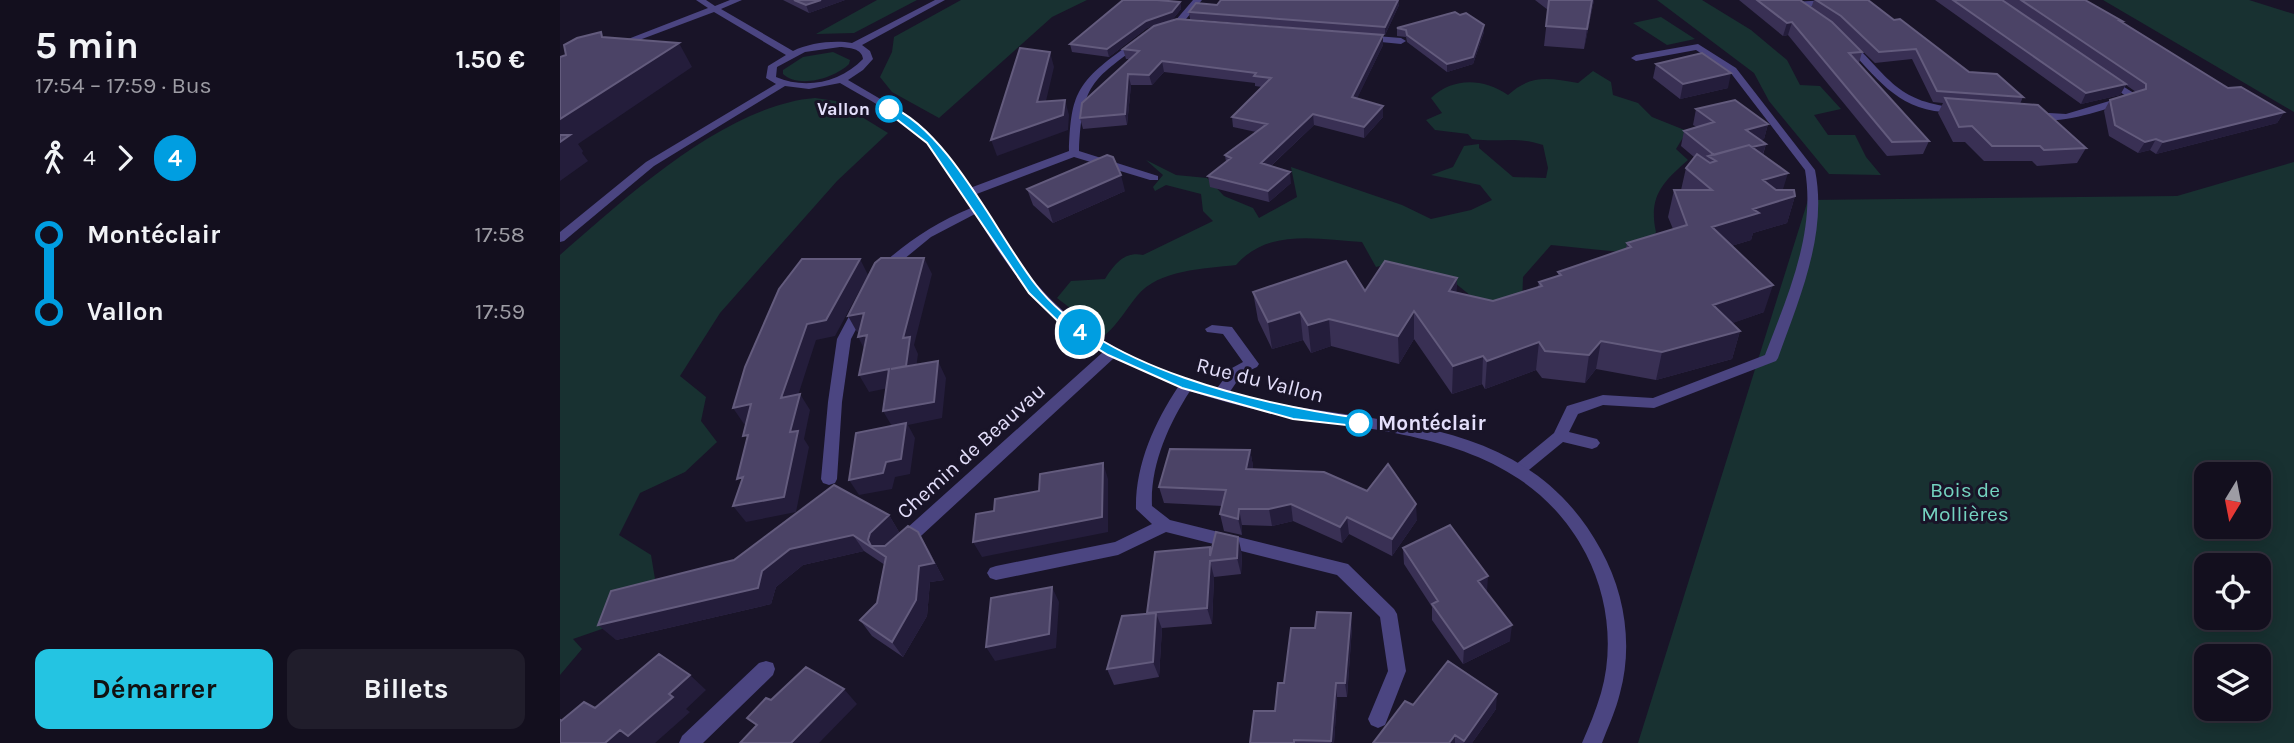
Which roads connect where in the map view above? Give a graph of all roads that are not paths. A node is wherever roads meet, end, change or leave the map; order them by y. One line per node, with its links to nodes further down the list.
1 (700, 0): 7 (street)
2 (738, 0): 7 (street)
3 (941, 0): 14 (street)
4 (1198, 0): 9 (street)
5 (1861, 0): 6 (street)
6 (1790, 3): 8 (street)
7 (715, 8): 15 (street); 16 (street)
8 (1814, 17)
9 (1178, 23): 10 (street); 23 (street)
10 (1191, 24)
11 (1348, 36): 13 (street)
12 (1844, 39): 21 (street)
13 (1401, 41)
14 (853, 46): 16 (street); 19 (street)
15 (608, 49)
16 (791, 54): 20 (street)
17 (1636, 58): 34 (street)
18 (2098, 73): 22 (street)
19 (840, 79): 20 (street); 25 (street, Rue du Vallon)
20 (782, 84): 27 (street)
21 (1970, 112)
22 (2025, 115)
23 (1074, 153): 24 (street); 25 (street)
24 (1154, 178)
25 (968, 192): 26 (street, Rue du Vallon)
26 (978, 209): 28 (street); 31 (street, Rue du Vallon)
27 (560, 238)
28 (876, 276)
29 (865, 297): 37 (street)
30 (1212, 329): 33 (street)
31 (1113, 351): 32 (street, Rue du Vallon); 39 (street, Chemin de Beauvau)
32 (1187, 384): 33 (street, Rue du Vallon); 38 (street)
33 (1220, 395): 36 (street, Rue du Vallon)
34 (1560, 436): 35 (street); 36 (street)
35 (1592, 443)
36 (1519, 470): 44 (street, Rue du Vallon)
37 (829, 479)
38 (1165, 525): 40 (street); 42 (street)
39 (889, 555)
40 (996, 573)
41 (766, 669): 43 (street)
42 (1378, 719)
43 (689, 743)
44 (1592, 743)

